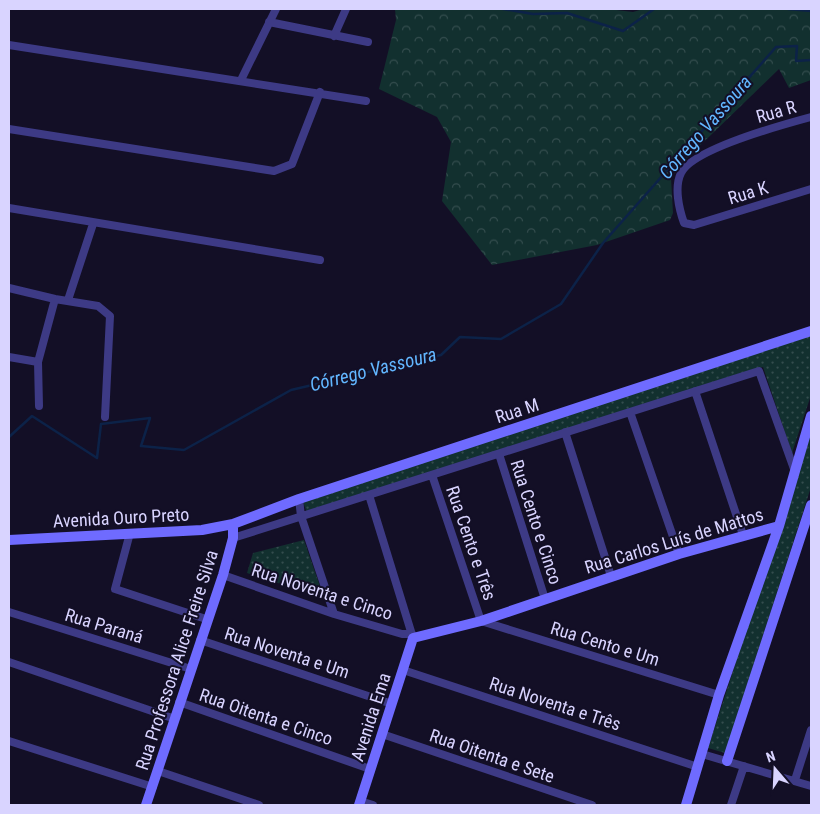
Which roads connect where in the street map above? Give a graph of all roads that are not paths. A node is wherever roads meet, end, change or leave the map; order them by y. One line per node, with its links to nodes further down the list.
1 (276, 9): 3 (street)
2 (346, 9): 4 (street)
3 (270, 22): 4 (street); 7 (street)
4 (334, 36): 5 (street)
5 (368, 42)
6 (9, 45): 7 (street)
7 (241, 80): 8 (street)
8 (320, 92): 9 (street); 11 (street)
9 (366, 101)
10 (811, 117): 15 (street, Rua R)
11 (9, 129)
12 (811, 189): 15 (street, Rua K)
13 (9, 208): 14 (street)
14 (93, 224): 16 (street); 19 (street)
15 (694, 225)
16 (320, 260)
17 (9, 288): 18 (street)
18 (55, 299): 19 (street); 22 (street)
19 (68, 300): 27 (street)
20 (811, 331): 34 (street, Rua M)
21 (9, 357): 22 (street)
22 (38, 362): 24 (street)
23 (695, 392): 25 (street, Rua M); 31 (street, Rua M); 40 (street)
24 (39, 406)
25 (630, 412): 29 (street, Rua M); 43 (street)
26 (811, 416): 28 (street)
27 (105, 417)
28 (809, 430): 31 (street)
29 (565, 432): 30 (street, Rua M); 45 (street)
30 (499, 454): 32 (street, Rua M); 46 (street, Rua Cento e Cinco)
31 (794, 469): 38 (street)
32 (432, 475): 33 (street, Rua M); 50 (street, Rua Cento e Três)
33 (369, 495): 36 (street, Rua M); 51 (street)
34 (299, 499): 36 (street); 37 (street, Rua M)
35 (811, 506): 64 (street)
36 (302, 516): 41 (street, Rua M); 48 (street)
37 (233, 524): 39 (street, Avenida Ouro Preto); 41 (street, Rua Professora Alice Freire Silva)
38 (779, 526): 40 (street, Rua Carlos Luís de Mattos); 56 (street, Rua Carlos Luís de Mattos)
39 (130, 533): 42 (street, Avenida Ouro Preto); 49 (street)
40 (743, 535): 43 (street, Rua Carlos Luís de Mattos)
41 (233, 538): 44 (street, Rua Professora Alice Freire Silva)
42 (9, 540)
43 (679, 554): 45 (street, Rua Carlos Luís de Mattos)
44 (222, 575): 48 (street, Rua Noventa e Cinco); 49 (street, Rua Professora Alice Freire Silva)
45 (611, 576): 46 (street, Rua Carlos Luís de Mattos)
46 (545, 599): 50 (street, Rua Carlos Luís de Mattos)
47 (9, 612): 54 (street, Rua Paraná)
48 (334, 614): 51 (street, Rua Noventa e Cinco)
49 (206, 620): 52 (street, Rua Professora Alice Freire Silva)
50 (481, 621): 51 (street, Rua Carlos Luís de Mattos); 56 (street, Rua Cento e Um)
51 (413, 636): 55 (street, Avenida Ema)
52 (200, 640): 54 (street, Rua Professora Alice Freire Silva); 58 (street, Rua Noventa e Um)
53 (9, 662): 59 (street)
54 (191, 669): 57 (street, Rua Professora Alice Freire Silva)
55 (403, 670): 58 (street, Avenida Ema); 66 (street, Rua Noventa e Três)
56 (719, 695): 63 (street, Rua Carlos Luís de Mattos)
57 (180, 702): 59 (street, Rua Professora Alice Freire Silva); 67 (street, Rua Oitenta e Cinco)
58 (392, 704): 61 (street, Avenida Ema)
59 (175, 719): 68 (street, Rua Professora Alice Freire Silva)
60 (811, 730): 69 (street)
61 (382, 734): 67 (street, Avenida Ema); 76 (street, Rua Oitenta e Sete)
62 (9, 741): 71 (street)
63 (702, 754): 64 (street); 66 (street, Rua Carlos Luís de Mattos)
64 (727, 761): 65 (street)
65 (744, 766): 69 (street); 78 (street)
66 (698, 767): 77 (street, Rua Carlos Luís de Mattos)
67 (370, 769): 72 (street, Avenida Ema)
68 (158, 771): 71 (street, Rua Professora Alice Freire Silva); 74 (street)
69 (795, 780): 70 (street)
70 (811, 786)
71 (153, 787): 73 (street, Rua Professora Alice Freire Silva)
72 (359, 803): 75 (street)
73 (146, 805)
74 (259, 805)
75 (373, 805)
76 (592, 805)
77 (686, 805)
78 (731, 805)

